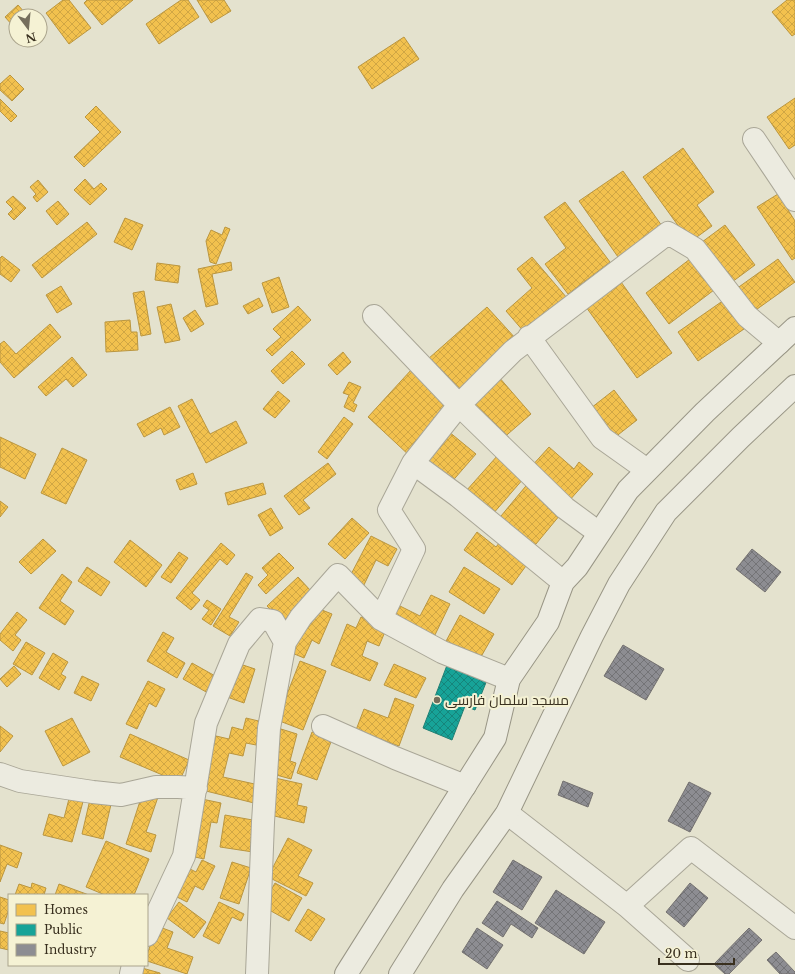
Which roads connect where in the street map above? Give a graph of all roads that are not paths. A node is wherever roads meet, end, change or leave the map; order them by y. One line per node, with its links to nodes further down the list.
1 (754, 139): 2 (street)
2 (795, 200)
3 (374, 316): 8 (street)
4 (795, 328): 6 (street)
5 (529, 337): 6 (street); 8 (street); 10 (street)
6 (779, 343): 10 (street)
7 (795, 386): 20 (street)
8 (459, 404): 9 (street); 11 (street)
9 (413, 463): 12 (street); 13 (street)
10 (648, 470): 11 (street)
11 (599, 533): 12 (street)
12 (563, 582): 15 (street)
13 (381, 619): 14 (street); 15 (street)
14 (285, 642): 19 (street); 25 (street)
15 (509, 679): 18 (street)
16 (324, 726): 18 (street)
17 (0, 774): 19 (street)
18 (465, 786): 26 (street)
19 (196, 788): 23 (street)
20 (507, 813): 21 (street); 27 (street)
21 (627, 906): 22 (street); 24 (street)
22 (795, 928)
23 (148, 933)
24 (688, 960)
25 (257, 974)
26 (346, 974)
27 (400, 974)

